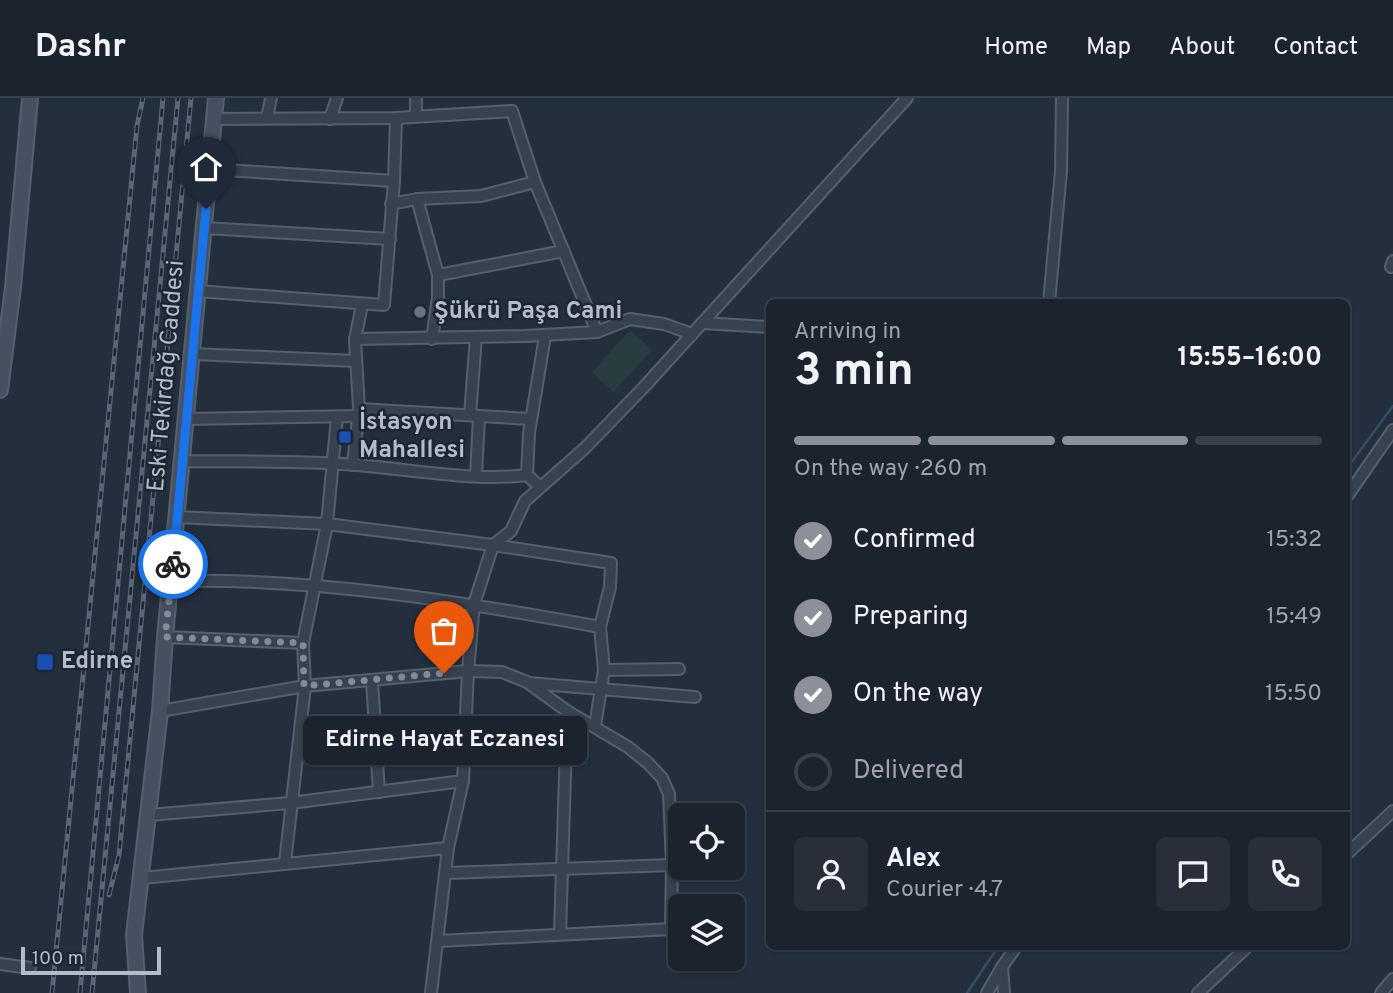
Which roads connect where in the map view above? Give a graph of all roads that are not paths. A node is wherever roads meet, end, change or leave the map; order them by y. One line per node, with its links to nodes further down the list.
1 (30, 98): 35 (street)
2 (216, 98): 11 (street, Eski Tekirdağ Caddesi)
3 (271, 98): 9 (street)
4 (337, 98): 12 (street)
5 (416, 98): 8 (street)
6 (907, 98): 25 (street)
7 (1062, 98): 23 (street)
8 (416, 116): 10 (street); 15 (street)
9 (267, 118): 11 (street); 12 (street)
10 (396, 118): 12 (street); 14 (street)
11 (214, 119): 13 (street, Eski Tekirdağ Caddesi)
12 (330, 119)
13 (210, 169): 14 (street); 18 (street, Eski Tekirdağ Caddesi)
14 (394, 181): 17 (street)
15 (535, 182): 16 (street); 20 (street)
16 (417, 199): 17 (street); 21 (street)
17 (391, 204): 19 (street)
18 (204, 228): 19 (street); 22 (street, Eski Tekirdağ Caddesi)
19 (390, 239): 24 (street)
20 (564, 251): 21 (street); 27 (street)
21 (438, 275): 32 (street)
22 (197, 291): 24 (street); 33 (street, Eski Tekirdağ Caddesi)
23 (1050, 299)
24 (362, 305): 31 (street)
25 (702, 323): 26 (street); 28 (street)
26 (766, 327)
27 (597, 332): 28 (street); 29 (street)
28 (692, 334): 47 (street)
29 (545, 335): 30 (street); 40 (street)
30 (476, 337): 32 (street); 37 (street)
31 (355, 339): 32 (street); 34 (street)
32 (432, 339)
33 (192, 354): 34 (street); 39 (street, Eski Tekirdağ Caddesi)
34 (356, 361): 36 (street)
35 (0, 390)
36 (359, 413): 37 (street); 38 (street); 44 (street)
37 (475, 416): 40 (street); 45 (street)
38 (337, 417): 39 (street); 43 (street)
39 (187, 419): 42 (street, Eski Tekirdağ Caddesi)
40 (531, 419): 46 (street)
41 (1393, 430): 48 (street)
42 (183, 461): 43 (street); 49 (street, Eski Tekirdağ Caddesi)
43 (335, 464): 44 (street); 50 (street)
44 (353, 465): 45 (street)
45 (476, 475): 46 (street)
46 (527, 475): 47 (street)
47 (540, 487): 51 (street)
48 (1350, 492)
49 (177, 517): 50 (street); 52 (street, Eski Tekirdağ Caddesi)
50 (327, 524): 51 (street); 53 (street)
51 (493, 545): 54 (street); 55 (street)
52 (172, 581): 53 (street); 56 (street, Eski Tekirdağ Caddesi)
53 (316, 585): 54 (street); 57 (street)
54 (474, 604): 55 (street); 60 (street)
55 (600, 627): 59 (street)
56 (165, 637): 57 (street); 66 (street, Eski Tekirdağ Caddesi)
57 (303, 643): 63 (street)
58 (679, 669): 59 (street)
59 (604, 670): 64 (street)
60 (468, 671): 61 (street); 62 (street); 69 (street)
61 (373, 681): 63 (street); 70 (street)
62 (527, 682): 64 (street); 67 (street)
63 (304, 686): 66 (street); 73 (street)
64 (601, 689): 65 (street); 68 (street)
65 (695, 697)
66 (160, 711): 76 (street, Eski Tekirdağ Caddesi)
67 (567, 711): 68 (street); 81 (street)
68 (595, 726): 74 (street)
69 (465, 735): 70 (street); 71 (street)
70 (376, 745): 72 (street)
71 (463, 781): 72 (street); 77 (street)
72 (379, 792): 73 (street)
73 (290, 803): 76 (street); 79 (street)
74 (669, 803)
75 (1393, 810): 78 (street)
76 (149, 815): 83 (street, Eski Tekirdağ Caddesi)
77 (448, 848): 79 (street); 82 (street)
78 (1350, 851)
79 (285, 863): 83 (street)
80 (668, 865): 81 (street)
81 (561, 869): 82 (street); 85 (street)
82 (446, 873): 86 (street)
83 (142, 878): 93 (street, Eski Tekirdağ Caddesi)
84 (672, 880): 85 (street)
85 (560, 934): 86 (street)
86 (438, 941): 94 (street)
87 (1014, 950): 90 (street)
88 (1244, 950): 97 (street)
89 (0, 964): 91 (street)
90 (1002, 967): 95 (street); 96 (street)
91 (30, 968)
92 (1393, 979): 98 (street)
93 (138, 993)
94 (431, 993)
95 (987, 993)
96 (1004, 993)
97 (1198, 993)
98 (1381, 993)

